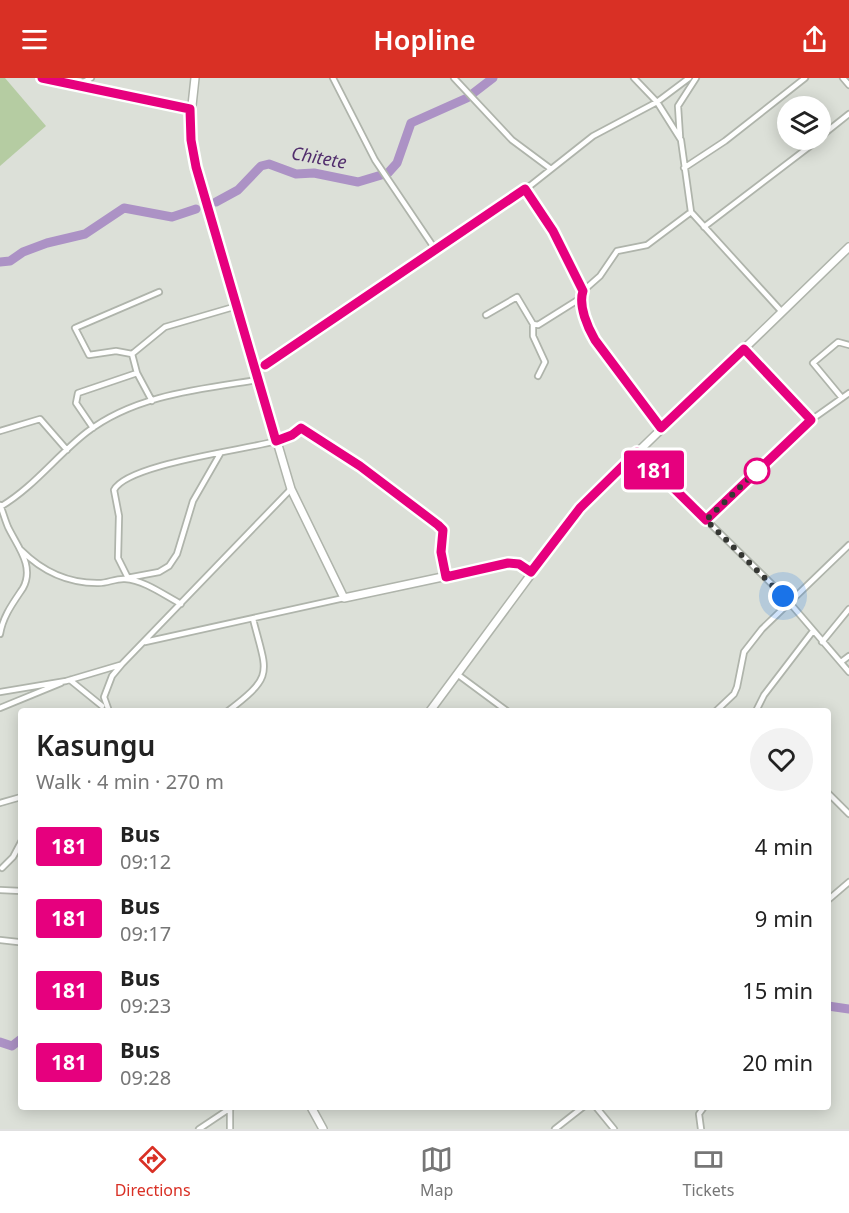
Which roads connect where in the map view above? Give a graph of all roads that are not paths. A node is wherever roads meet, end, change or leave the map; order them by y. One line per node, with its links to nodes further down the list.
1 (42, 78): 11 (street)
2 (91, 78): 11 (street)
3 (195, 78): 14 (main road)
4 (333, 78): 25 (street)
5 (454, 78): 20 (street)
6 (634, 78): 13 (street)
7 (689, 78): 13 (street)
8 (696, 78): 17 (street)
9 (805, 78): 19 (street)
10 (843, 78): 12 (street)
11 (78, 85): 14 (street)
12 (849, 85)
13 (657, 102): 17 (street); 20 (street)
14 (190, 109): 29 (main road)
15 (849, 114): 16 (street)
16 (831, 128)
17 (681, 140): 19 (street)
18 (803, 150): 23 (street)
19 (684, 168): 22 (street)
20 (551, 169): 21 (street)
21 (525, 189): 25 (street); 26 (street)
22 (691, 212): 23 (street); 26 (street)
23 (704, 227): 30 (street)
24 (849, 248): 30 (main road)
25 (435, 249): 37 (street)
26 (583, 291): 28 (street)
27 (159, 292): 35 (street)
28 (581, 298): 32 (street); 44 (street)
29 (237, 306): 35 (street); 37 (main road)
30 (782, 312): 34 (main road)
31 (486, 315): 32 (street)
32 (533, 324): 38 (street)
33 (849, 345): 40 (street)
34 (744, 349): 42 (street); 44 (main road)
35 (132, 354): 36 (street)
36 (137, 373): 41 (street); 43 (street)
37 (256, 376): 41 (street); 46 (main road)
38 (538, 376)
39 (849, 393): 40 (street)
40 (842, 398): 42 (street)
41 (152, 401): 43 (street)
42 (811, 420): 52 (street)
43 (93, 428): 47 (street)
44 (661, 428): 48 (main road)
45 (0, 431): 47 (street)
46 (276, 441): 49 (street); 50 (main road); 56 (street)
47 (67, 450): 51 (street)
48 (637, 452): 52 (street); 55 (main road)
49 (220, 454): 57 (street); 57 (street)
50 (291, 489): 58 (main road); 60 (street)
51 (0, 506): 54 (street)
52 (706, 520): 59 (street)
53 (849, 545): 59 (street)
54 (21, 550): 57 (street); 64 (street)
55 (531, 572): 56 (main road); 71 (main road)
56 (446, 577): 58 (main road)
57 (126, 578): 60 (street)
58 (344, 598): 62 (street)
59 (790, 603): 63 (street); 82 (street)
60 (181, 604): 66 (street)
61 (849, 609): 65 (street)
62 (253, 619): 66 (street); 79 (street)
63 (813, 631): 65 (street); 83 (street)
64 (0, 634)
65 (822, 642): 68 (street)
66 (143, 643): 69 (street)
67 (849, 656): 68 (street)
68 (841, 662): 70 (street)
69 (122, 664): 72 (street); 74 (street)
70 (849, 672)
71 (457, 674): 80 (main road); 81 (street)
72 (68, 680): 73 (street); 75 (street); 76 (street)
73 (0, 692)
74 (104, 698): 77 (street); 78 (street)
75 (0, 708)
76 (100, 708)
77 (101, 708)
78 (109, 708)
79 (232, 708)
80 (432, 708)
81 (503, 708)
82 (719, 708)
83 (758, 708)
84 (831, 796): 87 (street)
85 (18, 798): 86 (street)
86 (0, 803)
87 (849, 814)
88 (18, 848): 89 (street)
89 (2, 868)
90 (849, 882): 93 (street)
91 (0, 890): 92 (street)
92 (18, 891)
93 (831, 897)
94 (0, 940): 95 (street)
95 (18, 942)
96 (228, 1110): 102 (street)
97 (231, 1110): 103 (street)
98 (313, 1110): 104 (main road)
99 (579, 1110): 105 (street)
100 (598, 1110): 106 (street)
101 (702, 1110): 107 (street)
102 (199, 1129)
103 (230, 1129)
104 (323, 1129)
105 (555, 1129)
106 (614, 1129)
107 (701, 1129)

